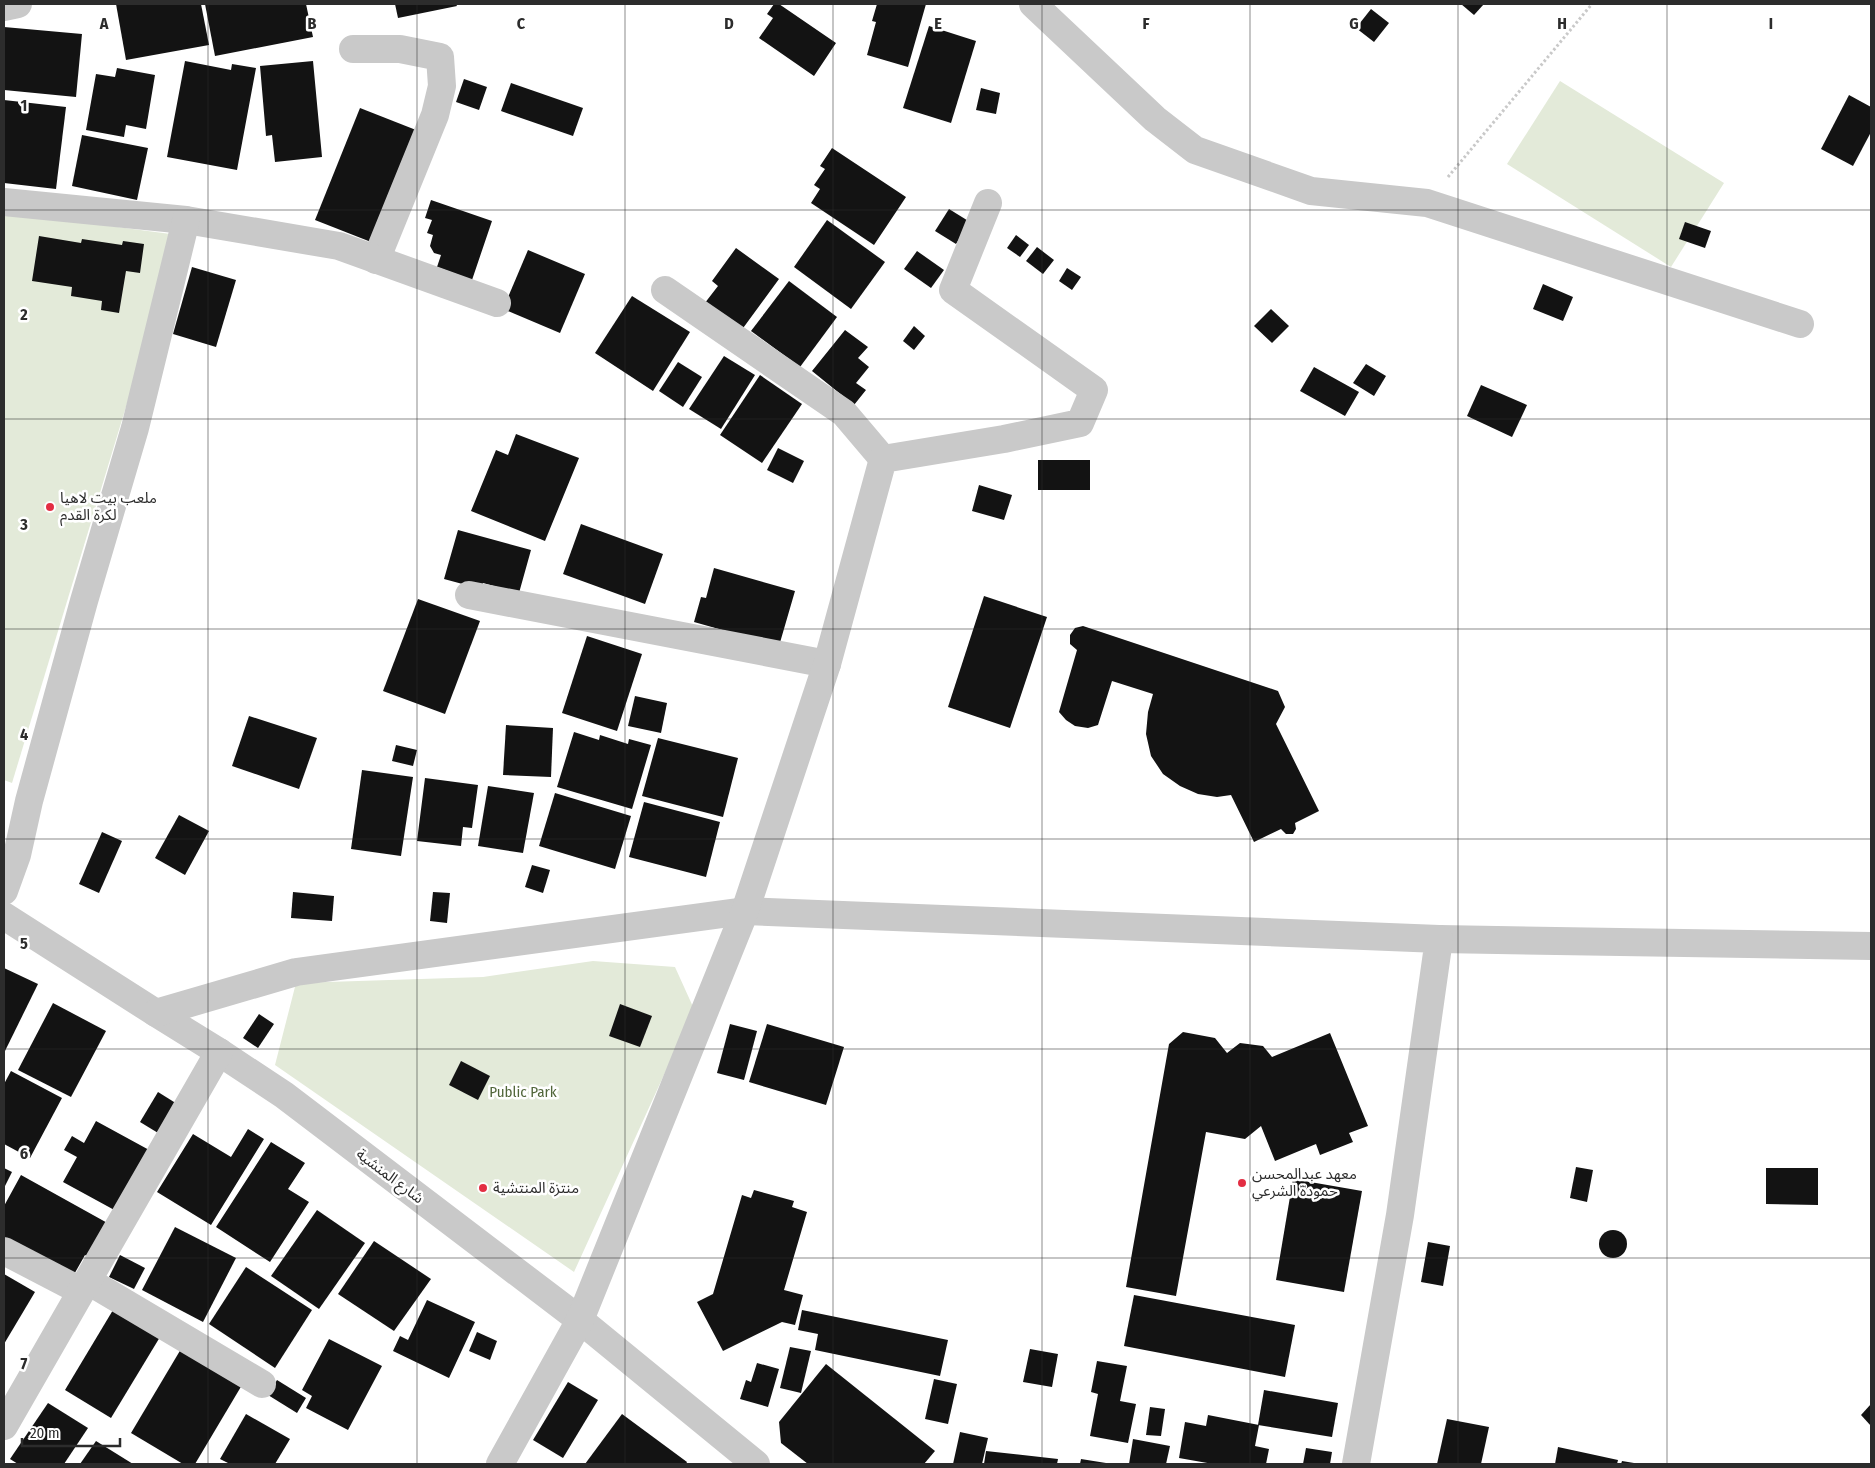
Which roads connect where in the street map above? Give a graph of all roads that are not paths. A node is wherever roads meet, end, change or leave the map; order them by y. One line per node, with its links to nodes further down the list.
1 (18, 4): 3 (street)
2 (1033, 4): 11 (street)
3 (4, 7)
4 (354, 49): 8 (street)
5 (4, 202): 7 (street)
6 (988, 203): 12 (street)
7 (186, 220): 8 (street); 15 (street)
8 (376, 260): 10 (street)
9 (665, 290): 12 (street)
10 (496, 303)
11 (1800, 324)
12 (883, 459): 14 (street)
13 (469, 595): 14 (street)
14 (827, 664): 16 (street)
15 (4, 891)
16 (745, 911): 18 (street); 20 (street); 24 (street)
17 (4, 916): 20 (street, شارع المنشية)
18 (1439, 939): 19 (street); 29 (street)
19 (1871, 946)
20 (156, 1014): 21 (street, شارع المنشية)
21 (219, 1052): 23 (street); 24 (street, شارع المنشية)
22 (4, 1251): 23 (street)
23 (84, 1286): 25 (street); 26 (street)
24 (580, 1320): 27 (street); 28 (street, شارع المنشية)
25 (262, 1384)
26 (4, 1426)
27 (500, 1464)
28 (756, 1464)
29 (1356, 1464)

